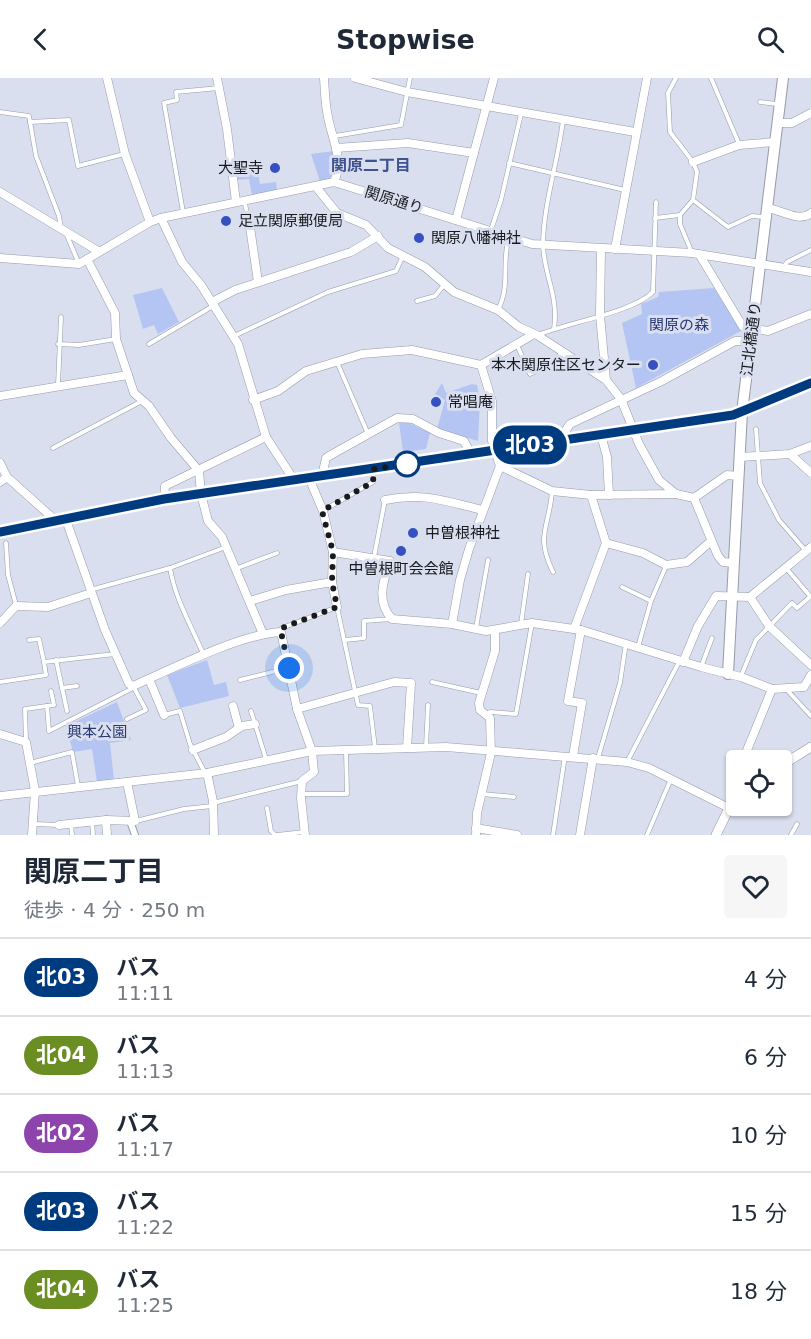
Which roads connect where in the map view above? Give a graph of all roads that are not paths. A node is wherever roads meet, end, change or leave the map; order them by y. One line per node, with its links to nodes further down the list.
1 (107, 78): 29 (street)
2 (218, 78): 12 (street)
3 (324, 78): 24 (street)
4 (355, 78): 11 (street)
5 (410, 78): 13 (lane)
6 (494, 78): 16 (street)
7 (647, 78): 23 (street)
8 (676, 78): 30 (lane)
9 (711, 78): 26 (lane)
10 (783, 78): 15 (main road, 江北橋通り)
11 (373, 80): 13 (street)
12 (219, 88): 38 (street); 41 (lane)
13 (407, 92): 16 (street); 24 (lane)
14 (760, 102): 15 (lane)
15 (780, 105): 22 (main road, 江北橋通り)
16 (487, 107): 19 (street); 28 (street)
17 (0, 112): 21 (lane)
18 (811, 113): 22 (street)
19 (521, 114): 20 (street); 31 (lane)
20 (563, 120): 23 (street); 32 (lane)
21 (30, 122): 29 (lane); 51 (lane)
22 (778, 123): 25 (main road, 江北橋通り)
23 (635, 132): 35 (street)
24 (335, 136): 27 (street)
25 (775, 142): 26 (street); 42 (main road, 江北橋通り)
26 (740, 145): 30 (street)
27 (336, 148): 28 (street); 33 (street)
28 (474, 153): 47 (street)
29 (125, 154): 48 (street)
30 (693, 162): 37 (lane)
31 (509, 163): 32 (lane); 50 (lane)
32 (553, 174): 35 (lane); 54 (lane)
33 (334, 182): 34 (street); 47 (street, 関原通り)
34 (316, 187): 38 (street); 52 (street)
35 (626, 190): 56 (street)
36 (0, 192): 51 (street)
37 (693, 200): 42 (lane); 44 (lane)
38 (236, 202): 41 (street)
39 (656, 202): 46 (lane)
40 (245, 204): 49 (lane)
41 (183, 213): 45 (street)
42 (767, 213): 43 (street); 65 (main road, 江北橋通り)
43 (811, 213)
44 (680, 215): 46 (lane); 60 (lane)
45 (161, 218): 48 (street); 71 (street)
46 (655, 218): 59 (lane)
47 (456, 220): 50 (street, 関原通り)
48 (150, 222): 58 (street)
49 (250, 227): 68 (street)
50 (491, 231): 53 (street, 関原通り)
51 (63, 232): 58 (street); 64 (lane)
52 (378, 236): 62 (street); 68 (street)
53 (509, 237): 54 (street, 関原通り); 72 (lane)
54 (543, 245): 55 (street, 関原通り); 76 (lane)
55 (601, 249): 56 (street, 関原通り); 74 (street)
56 (615, 249): 59 (street, 関原通り)
57 (811, 250): 66 (lane)
58 (98, 251): 63 (street)
59 (653, 251): 60 (street, 関原通り); 74 (lane)
60 (695, 254): 65 (street, 関原通り); 79 (street)
61 (0, 258): 64 (street)
62 (402, 258): 69 (street); 78 (lane)
63 (87, 259): 64 (street); 80 (street)
64 (79, 264)
65 (760, 264): 66 (street, 関原通り); 79 (main road, 江北橋通り)
66 (784, 268): 67 (street, 関原通り)
67 (811, 273)
68 (258, 282): 71 (street)
69 (445, 284): 70 (lane); 72 (street)
70 (417, 301)
71 (213, 304): 78 (street); 82 (lane)
72 (498, 310): 77 (street)
73 (811, 314): 79 (street)
74 (600, 315): 76 (lane); 88 (street)
75 (61, 317): 81 (lane)
76 (554, 328): 77 (lane)
77 (536, 334): 83 (street); 84 (street)
78 (233, 336): 94 (street)
79 (751, 336): 92 (street); 95 (main road, 江北橋通り)
80 (116, 339): 81 (lane); 87 (street)
81 (58, 344): 90 (lane)
82 (149, 344)
83 (517, 345): 84 (lane); 86 (street)
84 (563, 353): 88 (street)
85 (337, 362): 86 (street); 94 (street); 98 (lane)
86 (481, 365): 104 (street)
87 (128, 375): 90 (street); 93 (street)
88 (606, 380): 92 (street)
89 (811, 383): 95 (main road)
90 (57, 386): 91 (street)
91 (0, 396)
92 (621, 399): 96 (street); 101 (street)
93 (143, 400): 103 (lane); 112 (street)
94 (253, 400): 100 (street)
95 (742, 412): 96 (main road); 107 (main road, 江北橋通り)
96 (633, 429): 99 (main road); 121 (street)
97 (756, 429): 108 (lane)
98 (368, 435): 105 (street); 114 (street)
99 (601, 435): 101 (main road); 123 (street)
100 (266, 437): 112 (street); 118 (street)
101 (559, 441): 104 (main road)
102 (811, 446): 106 (street)
103 (53, 448)
104 (494, 451): 105 (main road); 110 (street)
105 (471, 454): 111 (main road)
106 (790, 454): 108 (street); 113 (street)
107 (740, 457): 108 (street); 115 (main road, 江北橋通り)
108 (758, 458): 135 (lane)
109 (0, 463): 117 (street)
110 (500, 466): 119 (street); 127 (street)
111 (374, 469): 114 (main road); 128 (lane)
112 (200, 471): 120 (street); 125 (street)
113 (811, 473)
114 (322, 476): 116 (main road)
115 (738, 476): 124 (street); 140 (main road, 江北橋通り)
116 (309, 478): 118 (main road); 128 (street)
117 (4, 480): 129 (street)
118 (294, 480): 120 (main road)
119 (552, 491): 122 (street); 145 (lane)
120 (201, 494): 125 (main road); 134 (street)
121 (676, 494): 123 (street); 124 (street)
122 (591, 495): 123 (street); 133 (street)
123 (609, 495)
124 (694, 498): 131 (street)
125 (164, 499): 129 (main road)
126 (385, 500): 127 (street); 138 (lane)
127 (482, 510): 160 (street)
128 (322, 511): 136 (street)
129 (59, 518): 130 (main road); 149 (street)
130 (0, 532)
131 (710, 542): 140 (street); 141 (street)
132 (6, 543): 155 (lane)
133 (606, 543): 141 (street); 164 (street)
134 (226, 547): 142 (lane); 144 (street)
135 (809, 549): 143 (street)
136 (333, 552): 138 (street); 147 (street)
137 (277, 553): 144 (lane)
138 (374, 558): 157 (street)
139 (488, 560): 163 (lane)
140 (734, 564): 150 (main road, 江北橋通り)
141 (666, 565): 154 (lane)
142 (170, 568): 149 (lane); 174 (lane)
143 (786, 568): 151 (lane); 152 (street)
144 (234, 569): 153 (street)
145 (554, 572)
146 (528, 574): 161 (lane)
147 (332, 582): 153 (street); 156 (street)
148 (622, 587): 154 (lane)
149 (91, 592): 155 (street); 173 (street)
150 (732, 596): 152 (street); 177 (street); 181 (main road, 江北橋通り)
151 (811, 596): 162 (lane)
152 (750, 597): 162 (street)
153 (250, 601): 167 (street)
154 (651, 601): 172 (lane)
155 (16, 606): 158 (street)
156 (337, 607): 166 (lane); 170 (lane)
157 (392, 619): 160 (street); 170 (lane)
158 (0, 623)
159 (532, 623): 161 (street); 164 (street); 202 (lane)
160 (452, 624): 163 (street)
161 (521, 624): 165 (street)
162 (769, 626): 178 (street); 183 (lane)
163 (476, 629): 165 (street)
164 (578, 630): 171 (street); 219 (street)
165 (495, 631): 194 (street)
166 (281, 632): 167 (street); 179 (street)
167 (263, 634): 174 (street)
168 (712, 638): 180 (lane)
169 (29, 640): 176 (lane)
170 (345, 640): 195 (lane)
171 (626, 643): 172 (street); 220 (lane)
172 (638, 647): 177 (street)
173 (115, 654): 175 (lane); 189 (street)
174 (204, 656): 184 (street)
175 (57, 660): 176 (lane); 190 (lane)
176 (44, 662): 186 (lane)
177 (681, 662): 180 (street); 223 (lane)
178 (811, 665)
179 (289, 668): 185 (lane); 199 (street)
180 (701, 668): 181 (street)
181 (728, 674): 183 (street)
182 (811, 675): 192 (street)
183 (741, 677): 191 (street)
184 (149, 679): 189 (street); 203 (street)
185 (240, 680)
186 (0, 682)
187 (432, 682): 194 (lane)
188 (77, 686): 190 (lane)
189 (133, 686): 197 (lane); 205 (lane)
190 (62, 688): 200 (lane)
191 (772, 689): 192 (street); 217 (street)
192 (787, 689): 204 (lane)
193 (51, 691): 197 (lane)
194 (482, 693): 202 (street)
195 (355, 695): 199 (street); 211 (lane); 212 (street)
196 (428, 705): 213 (lane)
197 (47, 706): 209 (lane)
198 (233, 706): 207 (street)
199 (297, 709): 218 (street)
200 (67, 711)
201 (251, 711): 206 (lane)
202 (487, 714): 216 (street)
203 (164, 716): 215 (lane)
204 (811, 716)
205 (127, 719)
206 (255, 724): 207 (street); 222 (lane)
207 (239, 728): 215 (street)
208 (0, 734): 209 (street)
209 (26, 742): 224 (street)
210 (811, 747): 221 (street)
211 (375, 748): 212 (street); 214 (street)
212 (407, 748): 213 (street)
213 (426, 748): 216 (street)
214 (346, 749): 218 (street); 231 (lane)
215 (193, 750): 225 (lane)
216 (491, 750): 219 (street); 232 (street)
217 (747, 750)
218 (312, 751): 222 (street); 227 (street)
219 (569, 756): 220 (street); 256 (lane)
220 (595, 758): 223 (street); 257 (street)
221 (792, 759)
222 (267, 760): 225 (street)
223 (627, 762): 226 (street)
224 (30, 763): 229 (lane); 230 (street)
225 (206, 774): 228 (street); 235 (street)
226 (671, 779): 236 (street); 258 (lane)
227 (302, 781): 231 (street); 235 (lane)
228 (127, 782): 229 (street); 241 (street)
229 (78, 787): 230 (street)
230 (35, 791): 233 (street); 242 (street)
231 (301, 794): 247 (street)
232 (481, 794): 234 (lane); 246 (street)
233 (0, 796)
234 (514, 797)
235 (213, 805): 241 (lane); 253 (street)
236 (726, 806)
237 (267, 808): 254 (lane)
238 (726, 814): 259 (street)
239 (106, 820): 240 (street); 241 (street); 251 (street)
240 (92, 821): 243 (street); 250 (lane)
241 (133, 821): 252 (street)
242 (34, 824): 245 (lane); 248 (street)
243 (71, 824): 245 (street); 249 (lane)
244 (797, 824): 260 (lane)
245 (59, 825)
246 (476, 832): 255 (street)
247 (305, 833): 254 (lane)
248 (32, 835)
249 (72, 835)
250 (93, 835)
251 (107, 835)
252 (135, 835)
253 (214, 835)
254 (278, 835)
255 (517, 835)
256 (553, 835)
257 (580, 835)
258 (647, 835)
259 (716, 835)
260 (791, 835)

